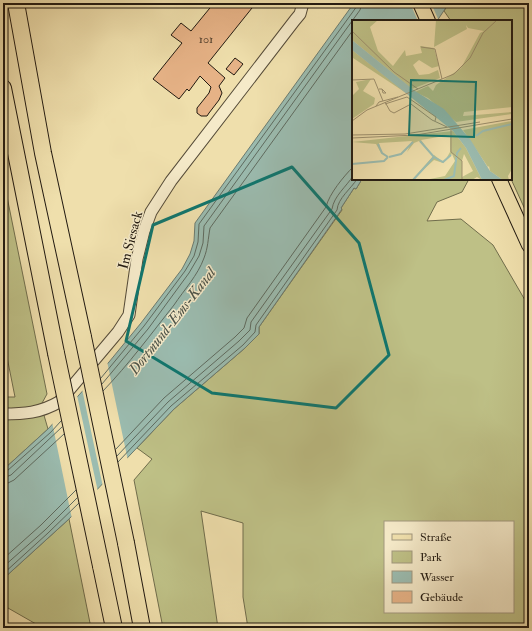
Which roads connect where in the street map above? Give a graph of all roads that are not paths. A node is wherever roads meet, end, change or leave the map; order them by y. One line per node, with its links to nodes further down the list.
1 (16, 3): 10 (highway, bridge)
2 (303, 3): 8 (street, Im Siesack)
3 (420, 3): 4 (main road)
4 (428, 20)
5 (3, 88): 9 (highway, bridge)
6 (500, 180): 7 (main road)
7 (529, 245)
8 (3, 414)
9 (114, 628)
10 (142, 628)

